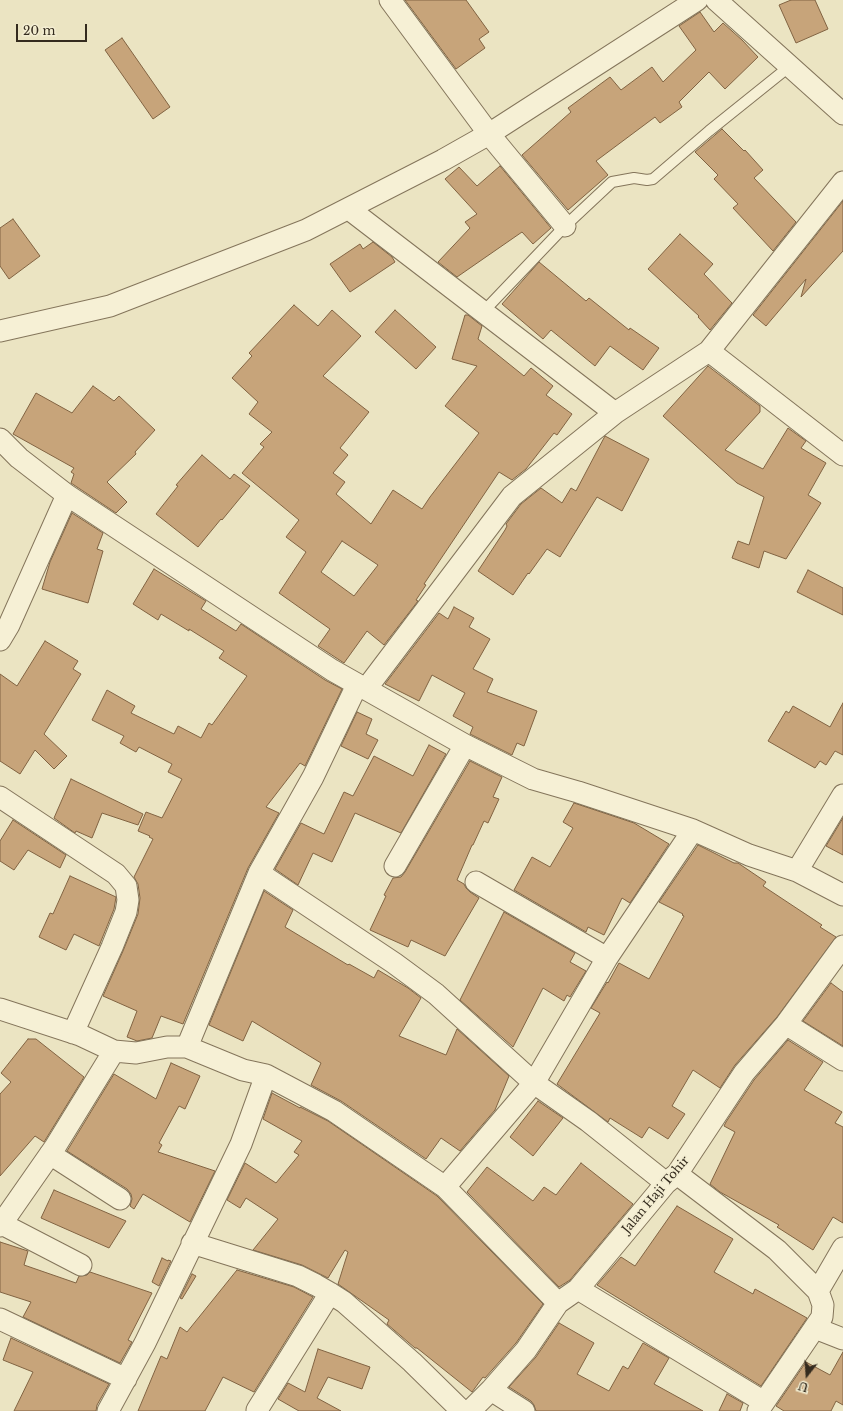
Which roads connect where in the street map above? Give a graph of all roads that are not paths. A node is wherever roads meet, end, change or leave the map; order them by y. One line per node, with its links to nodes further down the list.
1 (390, 0): 6 (street)
2 (697, 0): 6 (street)
3 (716, 0): 4 (street)
4 (790, 66): 5 (street); 9 (lane)
5 (843, 114)
6 (489, 134): 8 (street); 9 (street)
7 (843, 182): 12 (street)
8 (349, 208): 10 (street); 11 (street)
9 (565, 226): 10 (lane)
10 (483, 312): 13 (street)
11 (0, 331)
12 (709, 351): 13 (street); 15 (street)
13 (615, 413): 18 (street)
14 (0, 439): 16 (street)
15 (842, 451)
16 (67, 495): 17 (street); 18 (street)
17 (0, 640)
18 (362, 687): 19 (street); 25 (street)
19 (466, 745): 22 (street); 23 (street)
20 (843, 795): 24 (street)
21 (0, 797): 32 (street)
22 (692, 830): 24 (street); 29 (street)
23 (395, 866)
24 (797, 871): 27 (street)
25 (259, 873): 33 (street); 37 (street)
26 (476, 882): 29 (street)
27 (843, 895)
28 (843, 946): 31 (street, Jalan Haji Tohir)
29 (607, 958): 37 (street)
30 (0, 1009): 32 (street)
31 (786, 1024): 35 (street); 39 (street, Jalan Haji Tohir)
32 (73, 1032): 34 (street)
33 (187, 1046): 34 (street); 36 (street)
34 (114, 1051): 38 (street)
35 (843, 1060)
36 (266, 1075): 40 (street); 43 (street)
37 (534, 1083): 39 (street); 40 (street)
38 (50, 1154): 41 (street); 42 (street)
39 (672, 1178): 46 (street, Jalan Haji Tohir); 47 (street)
40 (445, 1186): 49 (street)
41 (120, 1199)
42 (1, 1225): 45 (street)
43 (192, 1242): 48 (street); 53 (street)
44 (843, 1248): 47 (street)
45 (81, 1265)
46 (578, 1289): 49 (street, Jalan Haji Tohir); 55 (street)
47 (818, 1291): 51 (street)
48 (330, 1293): 56 (street); 58 (street)
49 (558, 1303): 54 (street, Jalan Haji Tohir)
50 (0, 1319): 53 (street)
51 (816, 1328): 52 (street); 55 (street)
52 (843, 1339)
53 (126, 1379): 57 (street)
54 (492, 1390): 59 (street, Jalan Haji Tohir); 60 (street)
55 (761, 1407)
56 (257, 1410)
57 (108, 1411)
58 (462, 1411)
59 (470, 1411)
60 (524, 1411)

